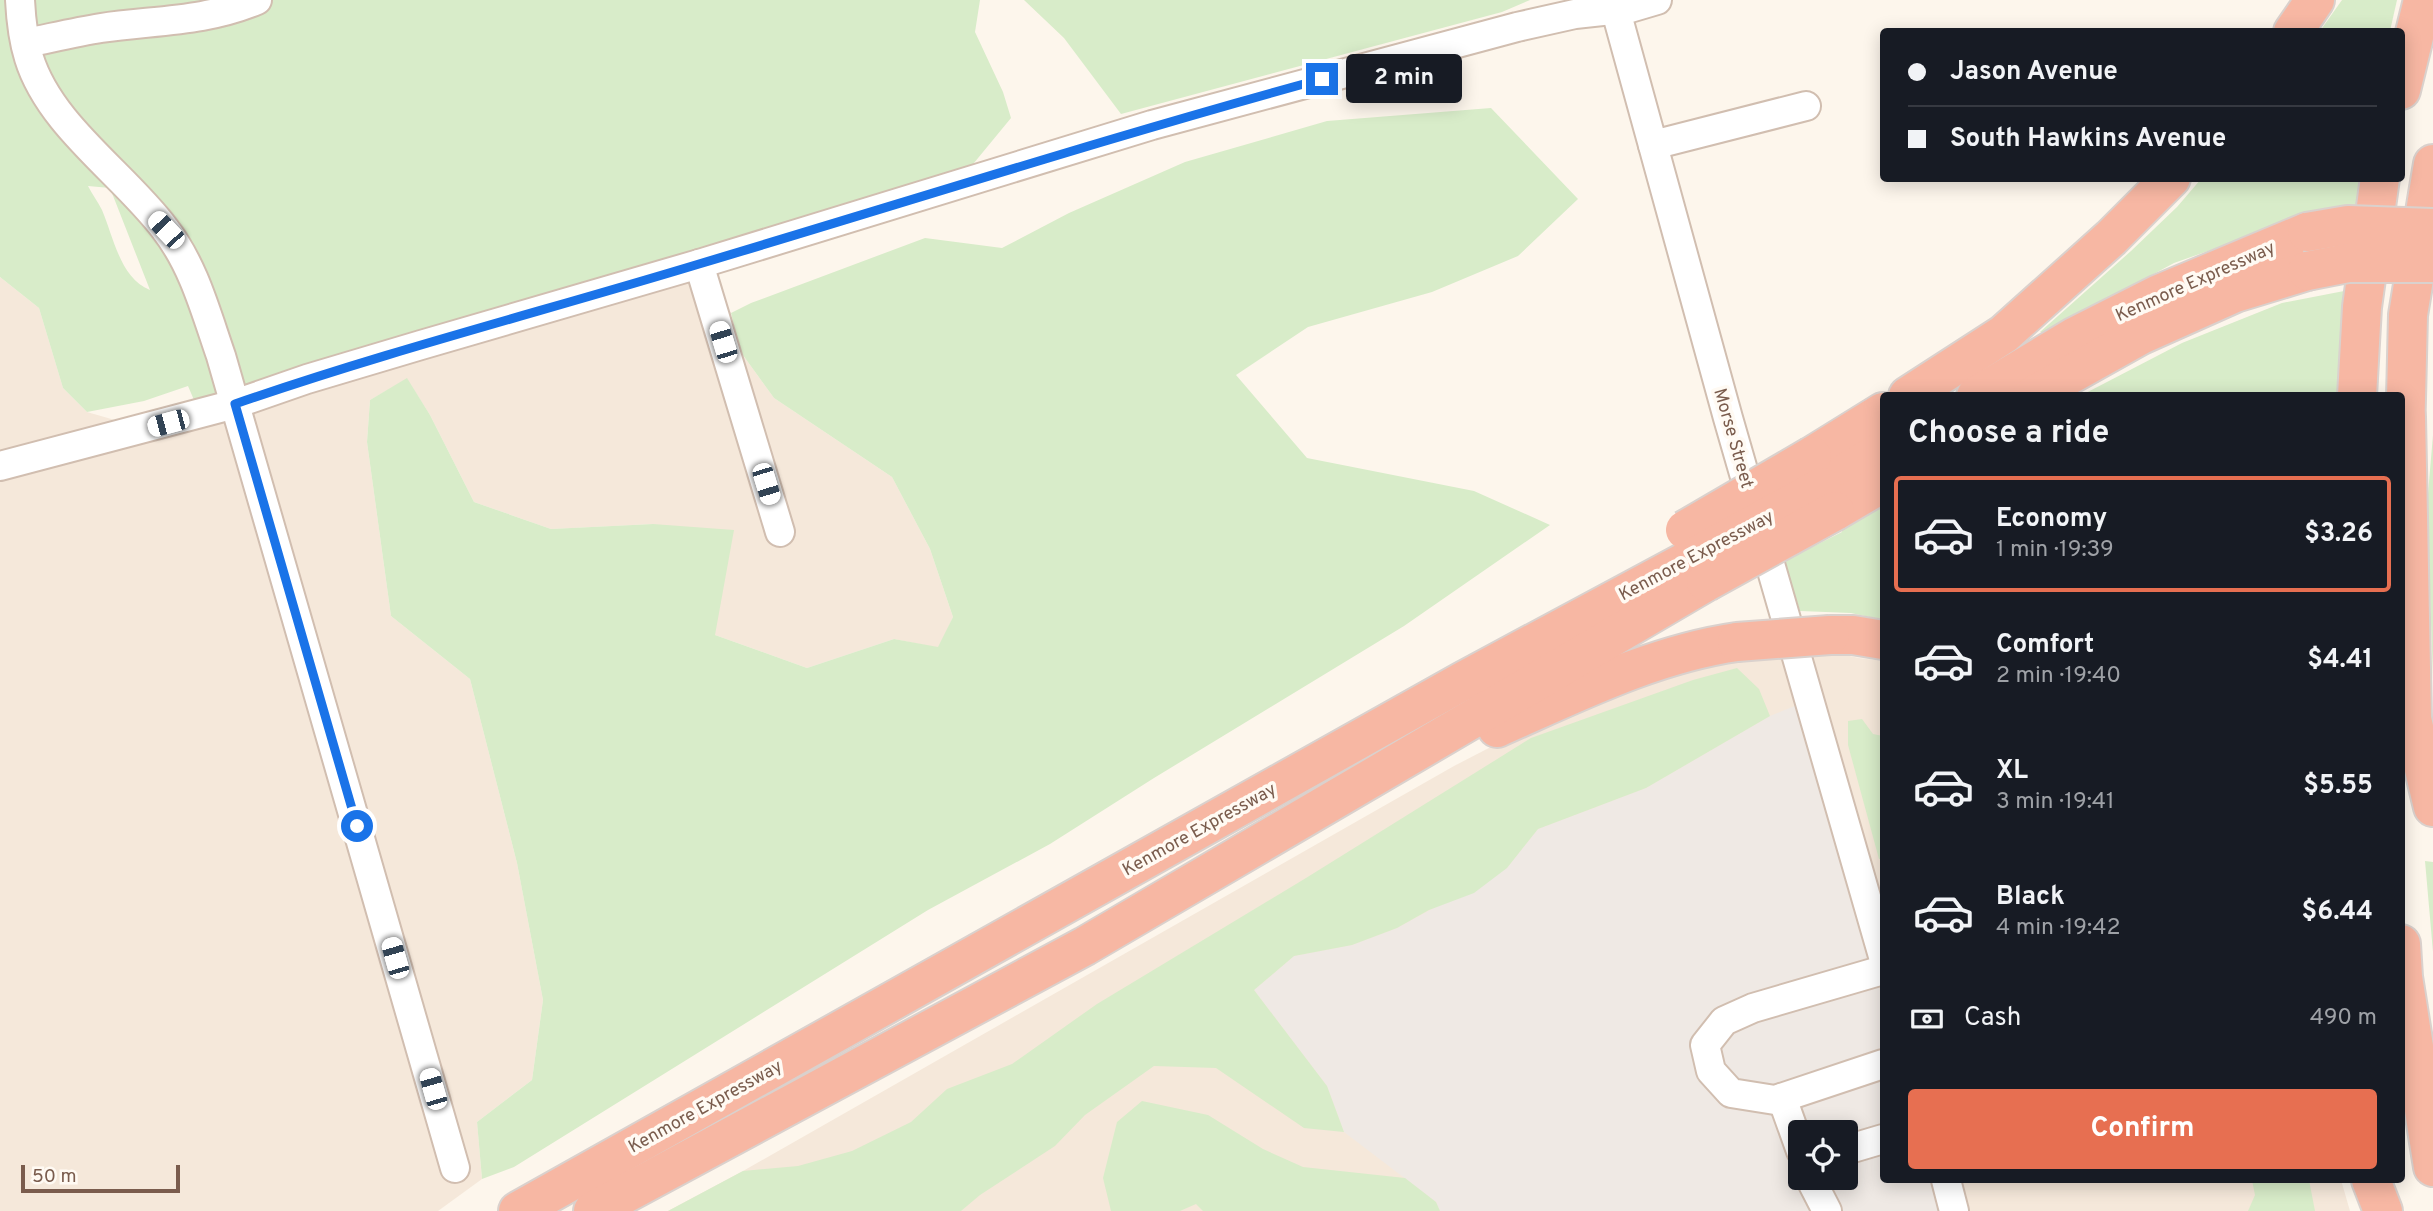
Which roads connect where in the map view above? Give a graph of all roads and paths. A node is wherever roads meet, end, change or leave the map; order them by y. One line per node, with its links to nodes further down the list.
1 (20, 0): 8 (street)
2 (257, 0): 8 (street)
3 (1657, 0): 6 (street)
4 (2315, 0): 7 (highway)
5 (2423, 0): 9 (highway)
6 (1614, 5): 11 (street, Morse Street); 17 (street)
7 (2296, 28)
8 (26, 43): 22 (street)
9 (2405, 74)
10 (1806, 106): 11 (street)
11 (1653, 145): 35 (street, Morse Street)
12 (2433, 164): 24 (highway)
13 (2167, 182): 18 (highway)
14 (2379, 182): 21 (highway)
15 (2433, 228): 19 (highway, Kenmore Expressway, bridge)
16 (2433, 263): 20 (highway, bridge)
17 (699, 264): 22 (street); 30 (street)
18 (1914, 392)
19 (1983, 392)
20 (2039, 392)
21 (2357, 392)
22 (235, 404): 27 (street); 44 (street)
23 (1880, 416): 29 (highway)
24 (2406, 417): 25 (highway); 34 (highway)
25 (2405, 440)
26 (1880, 452): 29 (highway)
27 (0, 466)
28 (1880, 483): 29 (highway)
29 (1823, 485): 31 (highway, bridge); 31 (highway, bridge)
30 (780, 532)
31 (1695, 556): 33 (highway); 49 (highway, Kenmore Expressway)
32 (1880, 640): 33 (highway, bridge)
33 (1325, 804): 50 (highway)
34 (2433, 807)
35 (1880, 945)
36 (1880, 971): 39 (street)
37 (2405, 990): 43 (highway)
38 (1880, 1065): 39 (street)
39 (1782, 1098): 40 (street)
40 (1790, 1120)
41 (1880, 1140): 42 (street)
42 (1858, 1146)
43 (2433, 1167)
44 (455, 1168)
45 (1946, 1183): 52 (street)
46 (2372, 1183): 53 (highway)
47 (2397, 1183): 54 (highway)
48 (1817, 1190): 51 (street)
49 (518, 1211)
50 (593, 1211)
51 (1828, 1211)
52 (1954, 1211)
53 (2383, 1211)
54 (2402, 1211)

